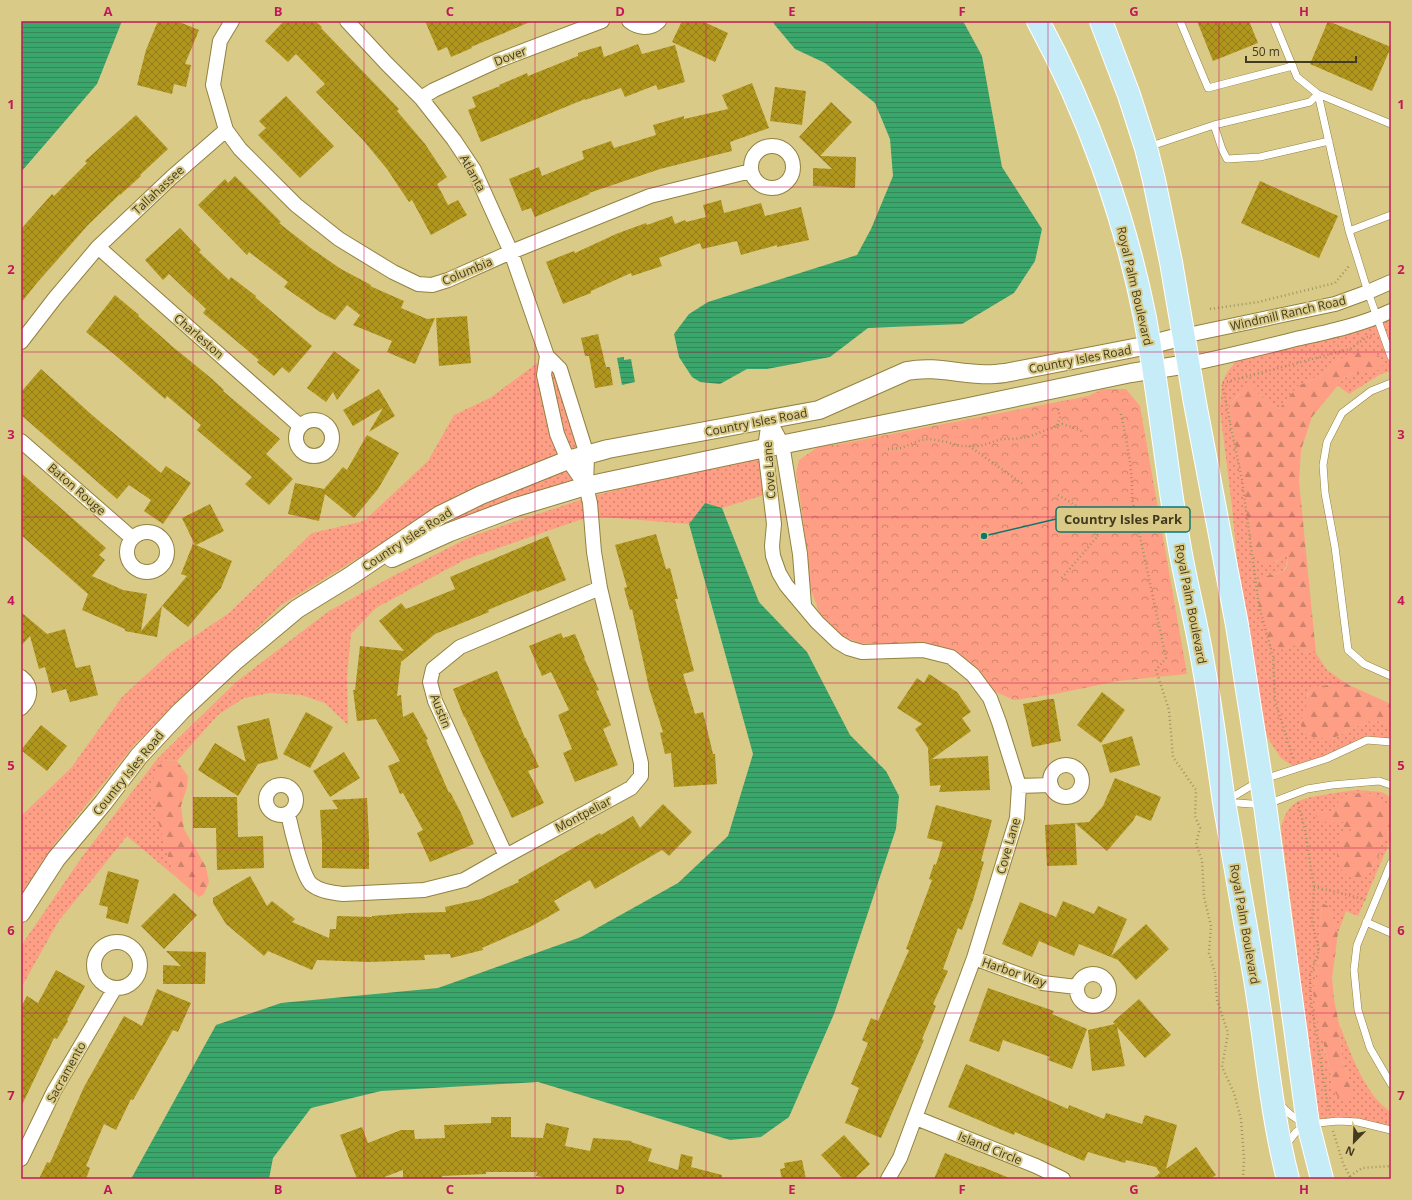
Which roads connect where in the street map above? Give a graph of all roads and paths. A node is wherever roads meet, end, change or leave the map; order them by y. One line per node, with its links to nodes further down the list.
1 (232, 21): 15 (street)
2 (348, 21): 12 (street, Atlanta)
3 (602, 21): 12 (street, Dover)
4 (629, 21): 5 (street)
5 (659, 21)
6 (1038, 21): 32 (main road, Royal Palm Boulevard)
7 (1101, 21): 17 (main road)
8 (1180, 21): 10 (lane)
9 (1274, 21): 10 (lane)
10 (1293, 66): 11 (lane)
11 (1318, 94): 13 (lane); 14 (lane); 16 (lane)
12 (421, 98): 22 (street, Atlanta)
13 (1391, 124)
14 (1214, 125): 16 (lane); 17 (lane)
15 (226, 130): 21 (street, Tallahassee); 22 (street, Columbia)
16 (1329, 141): 20 (lane)
17 (1146, 148): 30 (main road)
18 (751, 171): 22 (street, Columbia)
19 (1391, 215): 20 (lane)
20 (1349, 231): 23 (lane)
21 (98, 247): 31 (street, Tallahassee); 42 (street, Charleston)
22 (511, 252): 33 (street, Atlanta)
23 (1356, 257): 25 (lane); 26 (path)
24 (1391, 282): 25 (street, Windmill Ranch Road)
25 (1368, 292): 28 (lane); 30 (street, Windmill Ranch Road)
26 (1210, 309)
27 (1391, 312): 28 (street)
28 (1376, 318): 29 (lane); 35 (street)
29 (1382, 332): 34 (lane); 37 (path)
30 (1184, 336): 32 (street, Country Isles Road); 35 (main road)
31 (21, 342)
32 (1149, 345): 36 (main road, Royal Palm Boulevard); 41 (street, Country Isles Road)
33 (547, 356): 49 (street, Atlanta); 50 (street, Atlanta)
34 (1391, 357)
35 (1188, 364): 36 (street, Country Isles Road); 63 (main road)
36 (1154, 369): 46 (street, Country Isles Road); 67 (main road, Royal Palm Boulevard)
37 (1222, 383)
38 (1391, 383): 59 (lane)
39 (1058, 408): 43 (path)
40 (1121, 414): 91 (path)
41 (769, 420): 46 (street, Cove Lane); 49 (street, Country Isles Road)
42 (300, 426)
43 (1057, 426): 44 (path); 47 (path)
44 (1083, 434)
45 (21, 440): 54 (street, Baton Rouge)
46 (774, 446): 52 (street, Country Isles Road); 58 (street, Cove Lane); 58 (street, Cove Lane)
47 (969, 446): 48 (path); 51 (path)
48 (888, 449)
49 (587, 455): 50 (street, Country Isles Road); 52 (street, Atlanta)
50 (568, 460): 52 (street, Atlanta); 55 (street, Country Isles Road)
51 (1024, 485)
52 (586, 486): 55 (street, Country Isles Road); 57 (street, Montpeliar)
53 (1058, 495): 56 (path)
54 (132, 538)
55 (349, 577): 74 (street, Country Isles Road)
56 (1061, 579)
57 (600, 588): 70 (street, Montpeliar); 70 (street, Austin)
58 (804, 605): 66 (street, Cove Lane)
59 (1391, 676)
60 (21, 677): 61 (street)
61 (21, 708)
62 (1391, 742): 63 (lane)
63 (1261, 780): 67 (lane); 68 (main road)
64 (1051, 784): 66 (street)
65 (1391, 785): 68 (lane)
66 (1020, 786): 77 (street, Cove Lane)
67 (1224, 802): 68 (lane); 80 (main road, Royal Palm Boulevard)
68 (1265, 804): 83 (main road)
69 (288, 814): 70 (street, Montpeliar)
70 (506, 856)
71 (1391, 863): 73 (lane)
72 (1314, 887): 73 (path)
73 (1374, 903): 75 (lane)
74 (21, 913)
75 (1366, 922): 76 (lane); 81 (lane)
76 (1391, 933)
77 (974, 958): 78 (street, Harbor Way); 82 (street, Cove Lane)
78 (1077, 987)
79 (115, 988): 86 (street, Sacramento)
80 (1269, 1081): 83 (lane); 85 (main road, Royal Palm Boulevard)
81 (1391, 1084)
82 (916, 1118): 89 (street, Cove Lane); 90 (street, Island Circle)
83 (1308, 1124): 84 (lane); 85 (lane); 93 (main road)
84 (1391, 1130)
85 (1282, 1154): 92 (main road, Royal Palm Boulevard)
86 (21, 1159)
87 (1391, 1166): 88 (path)
88 (1350, 1176)
89 (888, 1179)
90 (1063, 1179)
91 (1243, 1179)
92 (1288, 1179)
93 (1322, 1179)

